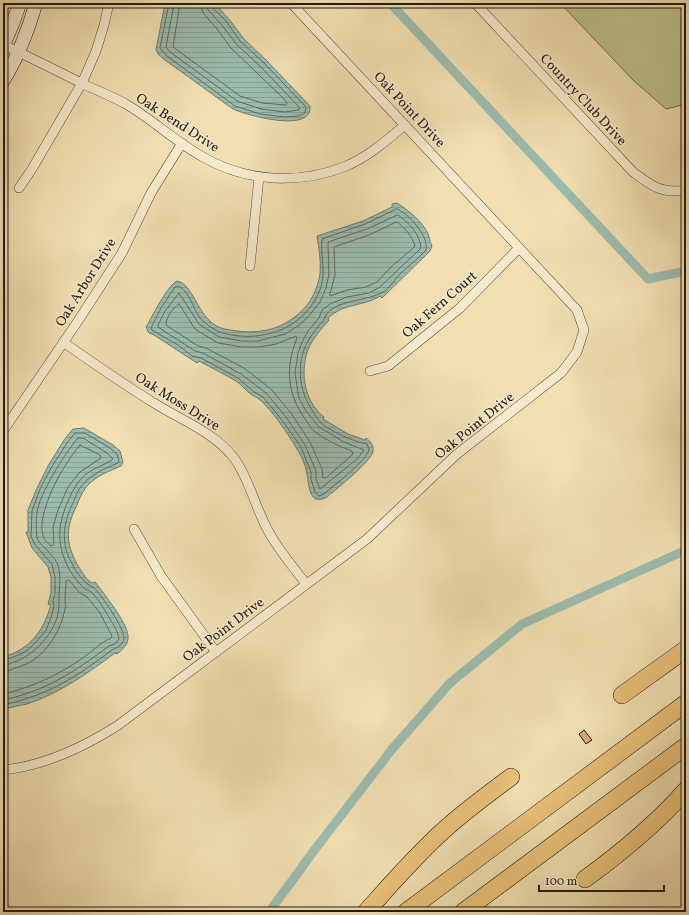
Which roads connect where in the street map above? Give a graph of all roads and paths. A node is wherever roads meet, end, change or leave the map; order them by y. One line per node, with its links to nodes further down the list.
1 (20, 3): 6 (street)
2 (36, 3): 7 (street)
3 (109, 3): 9 (street)
4 (291, 3): 10 (street, Oak Point Drive)
5 (475, 3): 14 (street, Country Club Drive)
6 (3, 45): 7 (street, Oak Bend Drive)
7 (19, 52): 8 (street); 9 (street, Oak Bend Drive)
8 (3, 81)
9 (82, 83): 11 (street, Oak Bend Drive); 13 (street)
10 (405, 125): 12 (street, Oak Bend Drive); 15 (street, Oak Point Drive)
11 (182, 143): 12 (street, Oak Bend Drive); 17 (street, Oak Arbor Drive)
12 (259, 177): 16 (street)
13 (19, 188)
14 (686, 190)
15 (519, 248): 18 (street, Oak Fern Court); 21 (street, Oak Point Drive)
16 (250, 266)
17 (64, 342): 19 (street, Oak Arbor Drive); 21 (street, Oak Moss Drive)
18 (370, 371)
19 (3, 431)
20 (134, 529): 23 (street)
21 (306, 584): 23 (street, Oak Point Drive)
22 (686, 649): 24 (highway)
23 (216, 652): 27 (street, Oak Point Drive)
24 (622, 695)
25 (686, 704): 32 (highway)
26 (686, 746): 33 (highway)
27 (3, 770)
28 (511, 777): 31 (highway)
29 (686, 790): 30 (highway)
30 (585, 878)
31 (366, 912)
32 (406, 912)
33 (463, 912)

